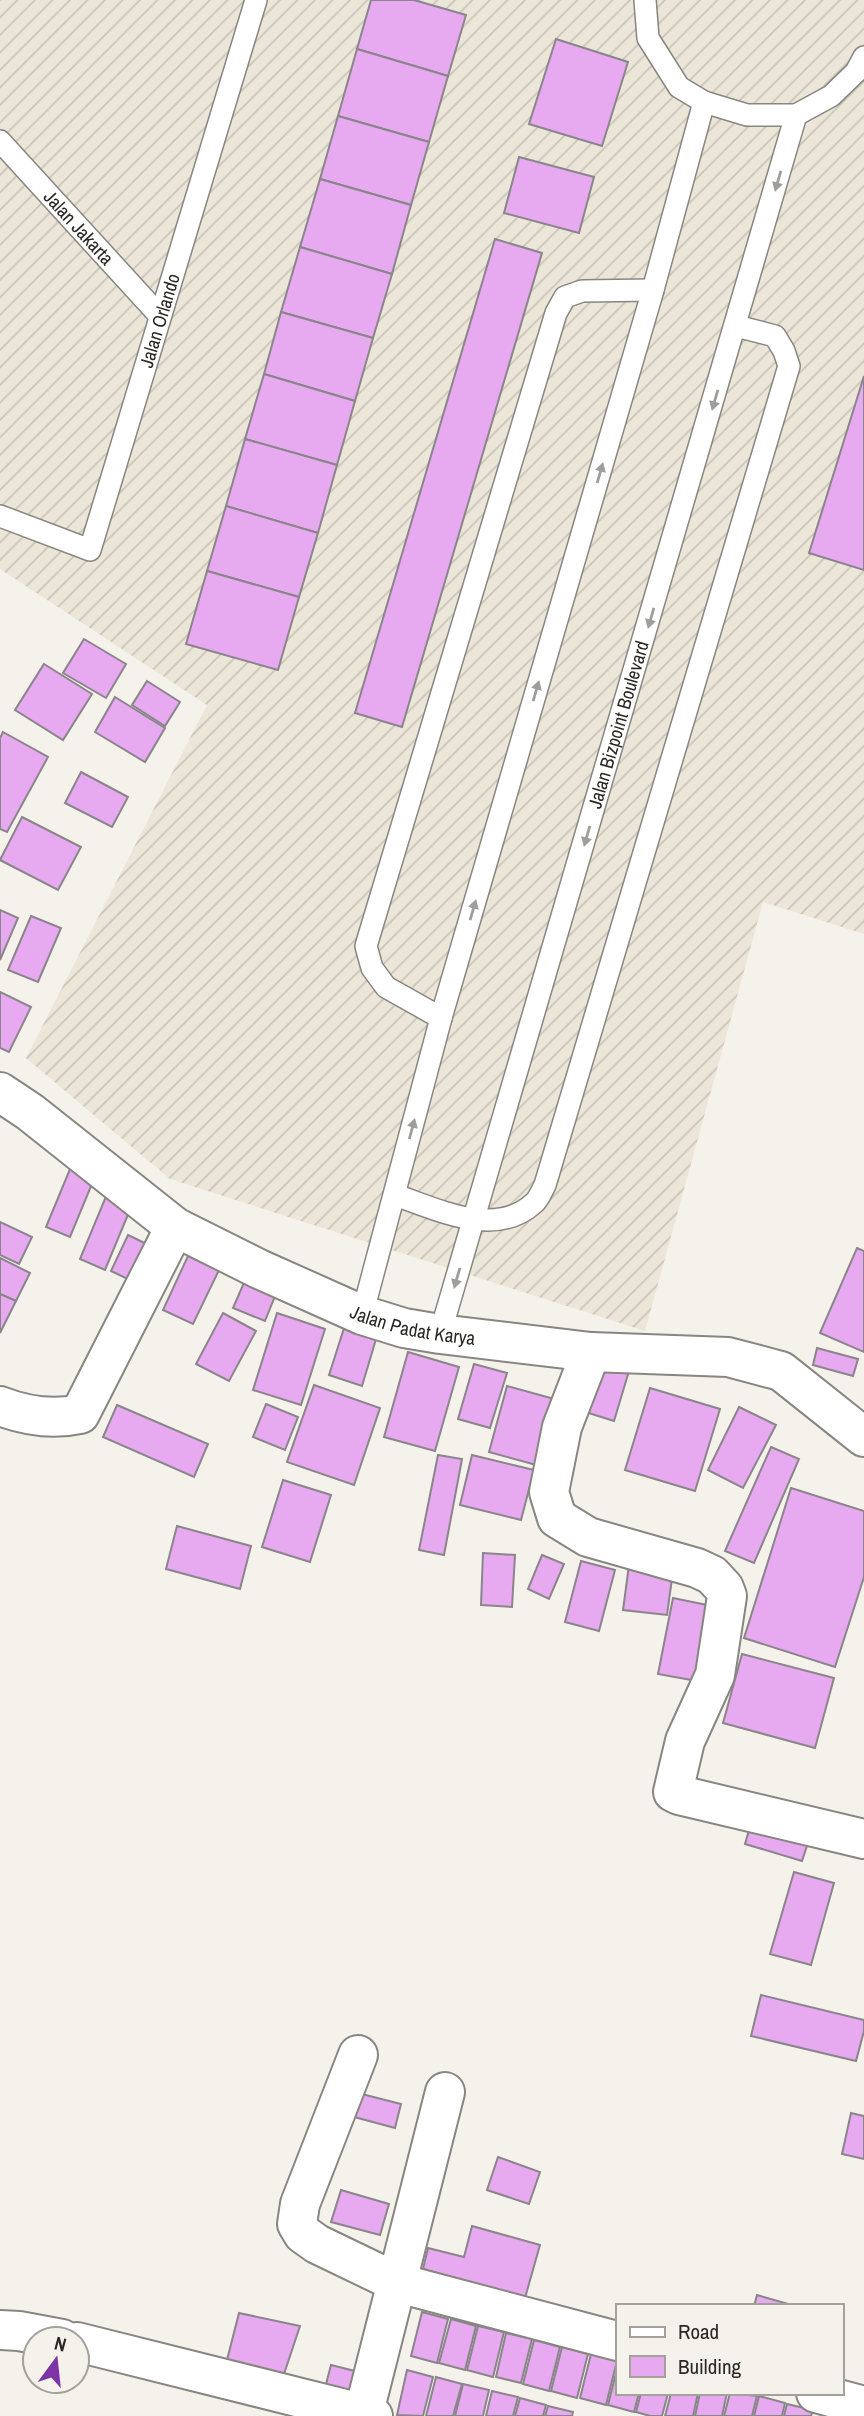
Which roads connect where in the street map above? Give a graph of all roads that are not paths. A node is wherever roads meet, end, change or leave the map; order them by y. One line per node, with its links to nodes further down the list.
1 (256, 0): 8 (lane, Jalan Orlando)
2 (645, 0): 4 (lane)
3 (861, 68): 5 (lane)
4 (704, 102): 5 (lane); 7 (lane)
5 (796, 116): 9 (lane, Jalan Bizpoint Boulevard, one-way to 9)
6 (0, 141): 8 (lane, Jalan Jakarta)
7 (653, 290): 11 (lane, one-way to 7); 11 (lane)
8 (159, 315): 10 (lane, Jalan Orlando)
9 (736, 326): 14 (lane, Jalan Bizpoint Boulevard, one-way to 14); 14 (lane)
10 (0, 516)
11 (441, 1018): 13 (lane, one-way to 11)
12 (0, 1093): 15 (street, Jalan Padat Karya)
13 (395, 1195): 14 (lane); 16 (lane)
14 (474, 1221): 17 (lane, Jalan Bizpoint Boulevard, one-way to 17)
15 (175, 1227): 16 (street, Jalan Padat Karya); 19 (street)
16 (362, 1315): 17 (street, Jalan Padat Karya)
17 (440, 1334): 18 (street, Jalan Padat Karya)
18 (592, 1352): 20 (street, Jalan Padat Karya); 21 (street)
19 (0, 1406)
20 (864, 1437)
21 (864, 1839)
22 (358, 2056): 24 (street)
23 (445, 2092): 24 (street)
24 (398, 2283): 27 (street); 31 (street)
25 (0, 2330): 26 (street)
26 (21, 2331)
27 (616, 2341)
28 (91, 2346): 31 (street)
29 (823, 2395): 30 (street)
30 (864, 2406)
31 (366, 2415)

